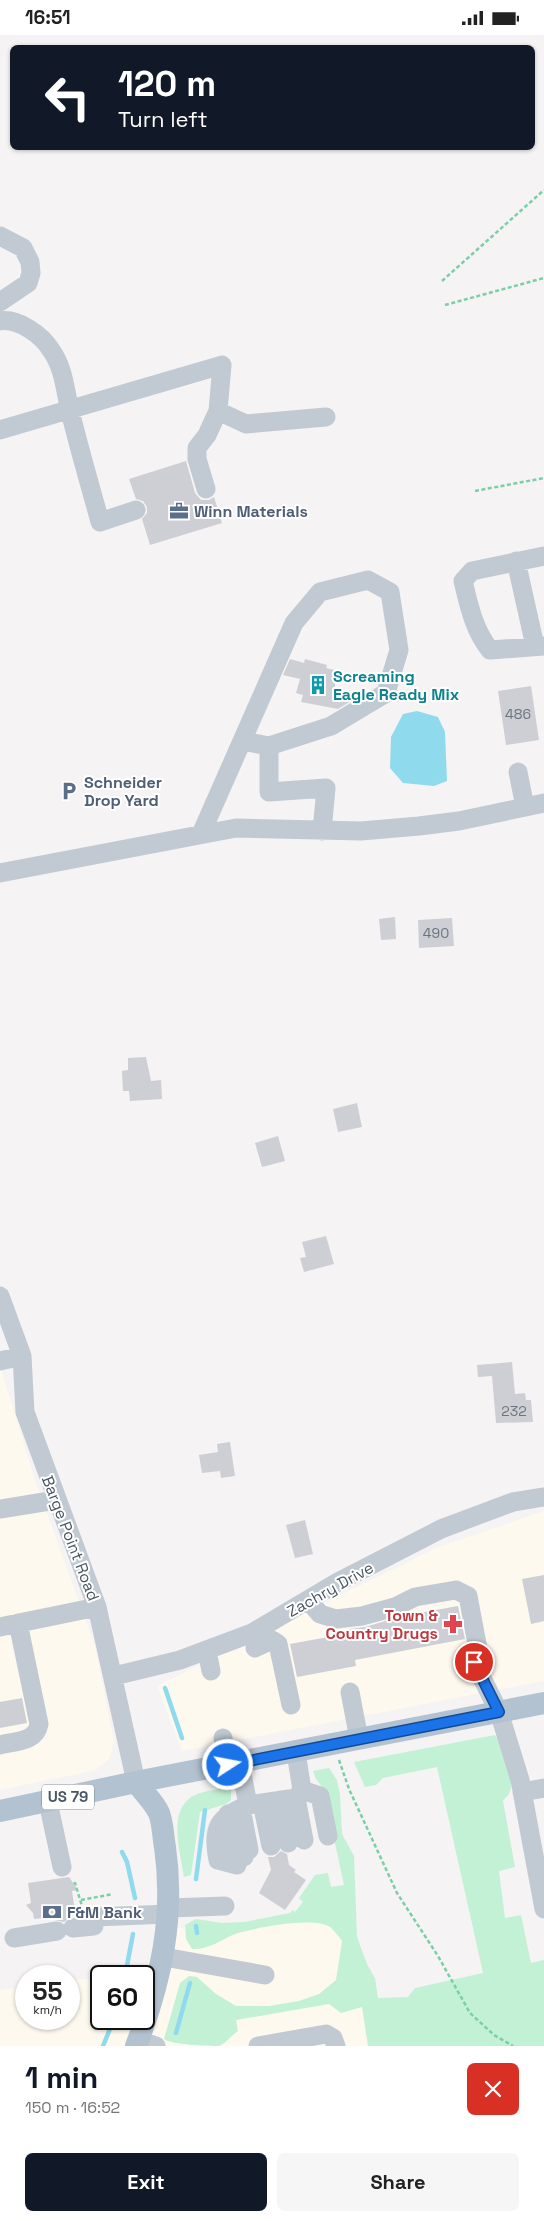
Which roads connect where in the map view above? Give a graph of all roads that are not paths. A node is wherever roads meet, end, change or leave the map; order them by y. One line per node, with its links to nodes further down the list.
1 (0, 236): 2 (street)
2 (0, 302)
3 (0, 321): 4 (street)
4 (70, 410): 5 (street); 7 (street); 9 (street)
5 (218, 411): 6 (street); 8 (street)
6 (326, 417)
7 (0, 430)
8 (206, 489)
9 (136, 510)
10 (544, 556): 11 (street)
11 (516, 561): 12 (street); 12 (street)
12 (540, 646)
13 (242, 741): 14 (street); 14 (street); 19 (street)
14 (269, 746): 18 (street)
15 (518, 772): 17 (street)
16 (544, 803): 17 (street)
17 (525, 807): 18 (street)
18 (322, 831): 19 (street)
19 (201, 835): 20 (street)
20 (0, 873)
21 (0, 1297): 22 (street, Barge Point Road)
22 (22, 1356): 23 (street); 25 (street, Barge Point Road)
23 (0, 1361)
24 (544, 1497): 27 (street, Zachry Drive)
25 (56, 1500): 26 (street); 28 (street, Barge Point Road)
26 (0, 1509)
27 (308, 1600): 31 (street, Zachry Drive); 37 (street)
28 (97, 1607): 29 (street); 33 (street, Barge Point Road)
29 (9, 1625): 40 (street)
30 (256, 1648): 36 (street)
31 (207, 1651): 32 (street); 33 (street, Zachry Drive)
32 (211, 1671)
33 (114, 1676): 43 (street, Barge Point Road)
34 (350, 1692): 39 (street)
35 (544, 1703): 37 (main road, US 79)
36 (291, 1705)
37 (499, 1712): 39 (main road, US 79); 45 (street)
38 (223, 1738): 42 (street)
39 (360, 1739): 41 (main road, US 79)
40 (0, 1745)
41 (296, 1752): 42 (main road, US 79); 46 (street)
42 (234, 1764): 43 (main road, US 79); 46 (street)
43 (136, 1782): 47 (main road, US 79); 52 (main road)
44 (544, 1788): 45 (street)
45 (522, 1791): 51 (street)
46 (271, 1801): 46 (street); 46 (street)
47 (48, 1802): 48 (main road, US 79); 49 (street)
48 (0, 1811)
49 (62, 1867)
50 (225, 1906): 52 (street)
51 (544, 1909)
52 (169, 1911): 53 (street); 54 (main road)
53 (14, 1938)
54 (164, 1957): 55 (street); 56 (main road)
55 (265, 1975)
56 (143, 2044)
57 (258, 2046): 58 (street)
58 (336, 2046)

